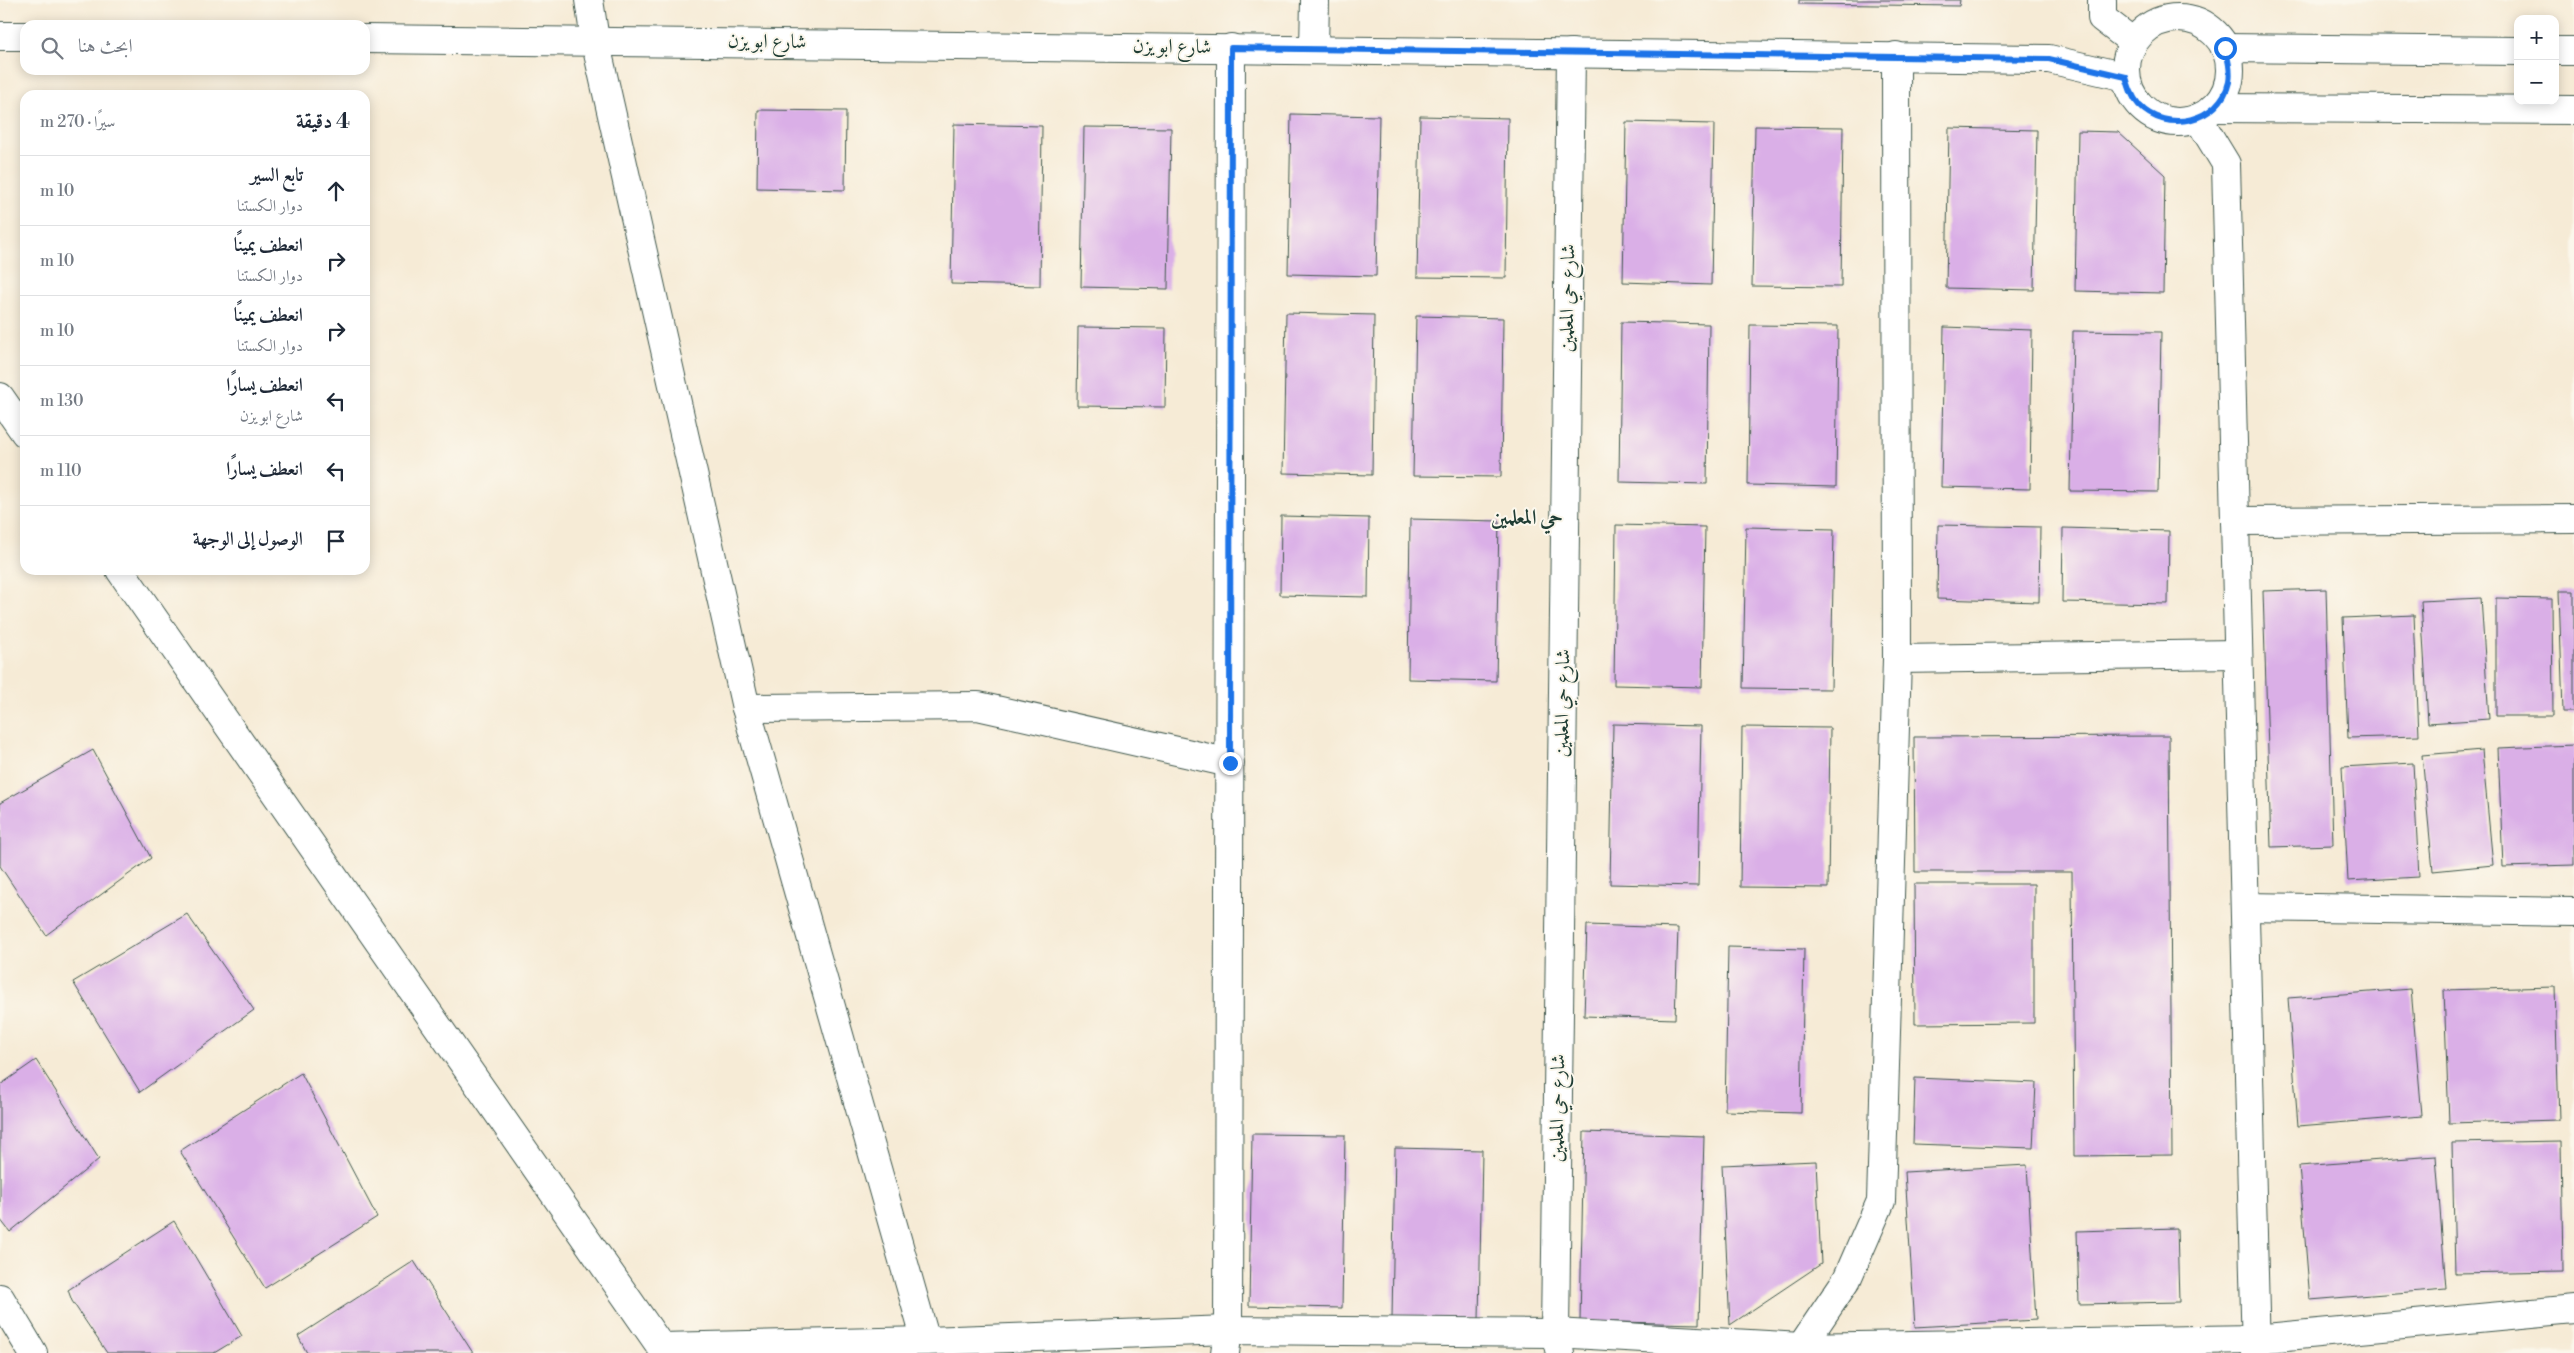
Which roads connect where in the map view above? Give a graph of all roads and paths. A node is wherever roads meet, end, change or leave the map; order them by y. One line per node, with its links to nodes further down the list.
1 (590, 0): 8 (street)
2 (1314, 0): 12 (street)
3 (2102, 0): 9 (street)
4 (2178, 9): 9 (street); 11 (street)
5 (0, 36): 6 (street)
6 (20, 36)
7 (370, 39): 8 (street, شارع ابو يزن)
8 (595, 40): 10 (street, شارع ابو يزن); 28 (street)
9 (2133, 42): 18 (street)
10 (1231, 48): 12 (street, شارع ابو يزن); 29 (street)
11 (2225, 48): 13 (street); 20 (street)
12 (1314, 49): 16 (street, شارع ابو يزن)
13 (2514, 51)
14 (2559, 51): 15 (street)
15 (2574, 51)
16 (1571, 53): 17 (street, شارع ابو يزن); 36 (street, شارع حي المعلمين)
17 (1896, 56): 18 (street, شارع ابو يزن); 27 (street)
18 (2126, 77): 20 (street)
19 (2574, 110): 20 (street)
20 (2206, 113): 24 (street)
21 (0, 397): 22 (street)
22 (20, 426)
23 (2574, 519): 24 (street)
24 (2235, 522): 26 (street)
25 (123, 575): 34 (street)
26 (2238, 654): 27 (street); 30 (street)
27 (1897, 659): 38 (street)
28 (746, 708): 29 (street); 34 (street)
29 (1230, 763): 35 (street)
30 (2245, 907): 31 (street); 37 (street)
31 (2574, 912)
32 (0, 1298): 39 (street)
33 (2574, 1309): 37 (street)
34 (926, 1341): 35 (street)
35 (1226, 1341): 36 (street)
36 (1558, 1343): 38 (street)
37 (2255, 1346): 38 (street)
38 (1799, 1350)
39 (33, 1353)

